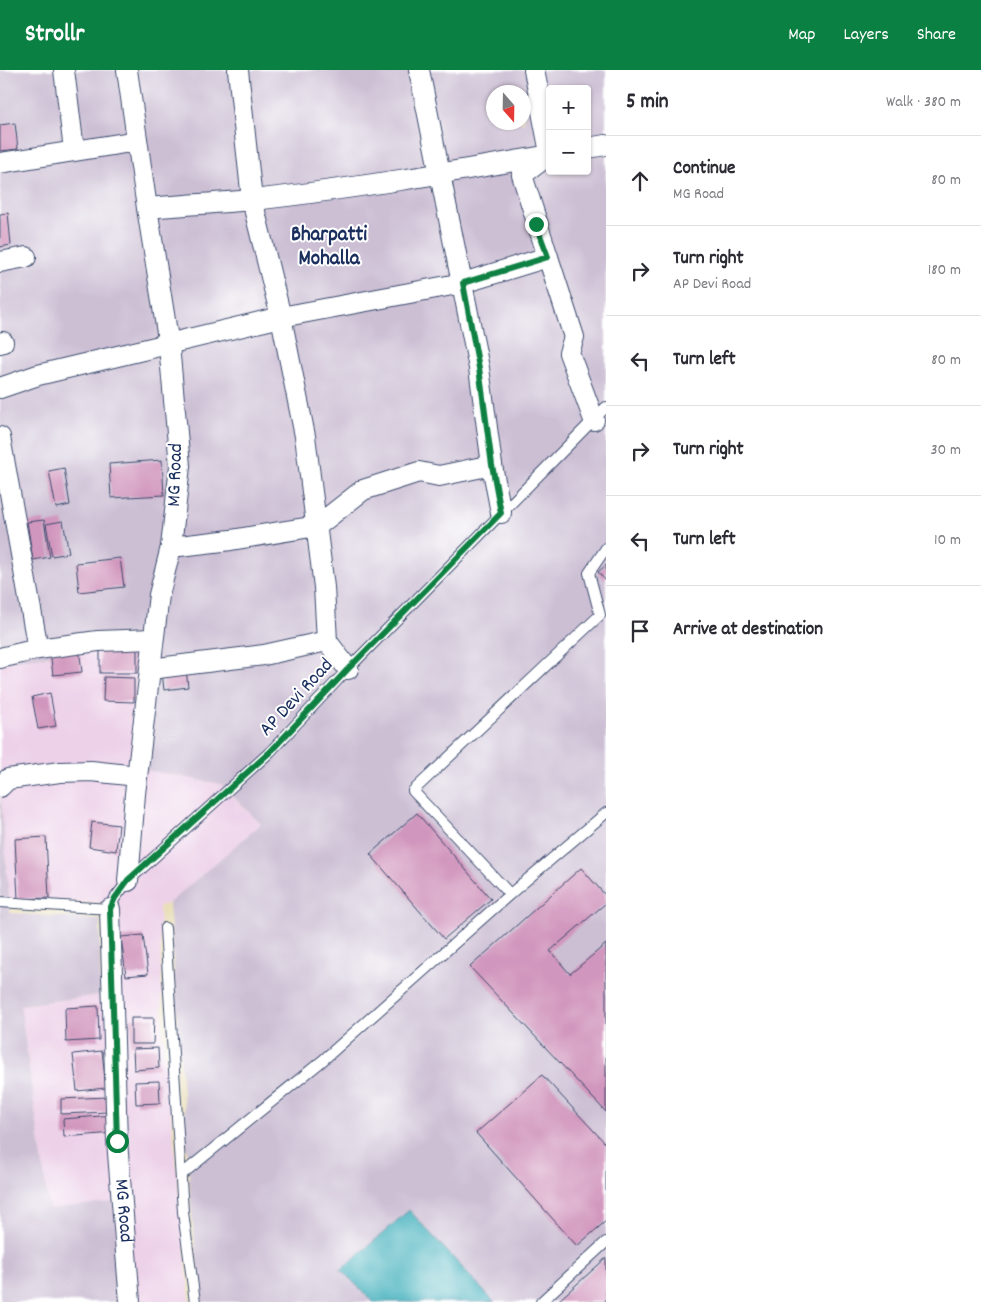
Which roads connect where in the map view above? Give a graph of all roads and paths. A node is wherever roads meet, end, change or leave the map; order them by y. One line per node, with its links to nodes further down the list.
1 (64, 70): 10 (street)
2 (127, 70): 7 (street, MG Road)
3 (238, 70): 15 (street)
4 (419, 70): 14 (street)
5 (534, 70): 6 (street)
6 (546, 133)
7 (137, 141): 10 (street); 16 (street, MG Road)
8 (606, 145): 9 (street)
9 (591, 147)
10 (74, 150): 13 (street)
11 (546, 155): 14 (street)
12 (546, 157): 18 (street)
13 (0, 163)
14 (440, 174): 15 (street); 20 (street)
15 (252, 200): 16 (street); 21 (street)
16 (147, 208): 22 (street, MG Road)
17 (26, 257): 19 (street)
18 (548, 257): 20 (street); 24 (street)
19 (0, 262)
20 (463, 283): 21 (street); 26 (street)
21 (281, 317): 22 (street); 29 (street)
22 (169, 345): 23 (street); 30 (street, MG Road)
23 (0, 388)
24 (600, 413): 28 (lane, AP Devi Road)
25 (0, 437): 27 (street)
26 (492, 465): 28 (street); 29 (street)
27 (6, 504): 34 (street)
28 (501, 513): 37 (lane, AP Devi Road)
29 (316, 526): 30 (street); 33 (street)
30 (171, 547): 32 (street, MG Road)
31 (606, 548): 42 (lane)
32 (154, 640): 34 (street); 36 (street, MG Road)
33 (328, 641): 36 (street); 37 (street)
34 (38, 649): 35 (street)
35 (0, 658)
36 (150, 669): 38 (street, MG Road)
37 (348, 669): 41 (lane, AP Devi Road)
38 (137, 776): 39 (street); 41 (street, MG Road)
39 (0, 787)
40 (606, 813): 42 (lane)
41 (128, 880): 44 (lane, AP Devi Road)
42 (510, 894): 46 (lane)
43 (0, 902): 44 (lane)
44 (110, 909): 48 (street, MG Road)
45 (165, 928): 46 (lane)
46 (182, 1175): 49 (lane)
47 (606, 1242): 50 (lane)
48 (130, 1302)
49 (195, 1302)
50 (541, 1302)

